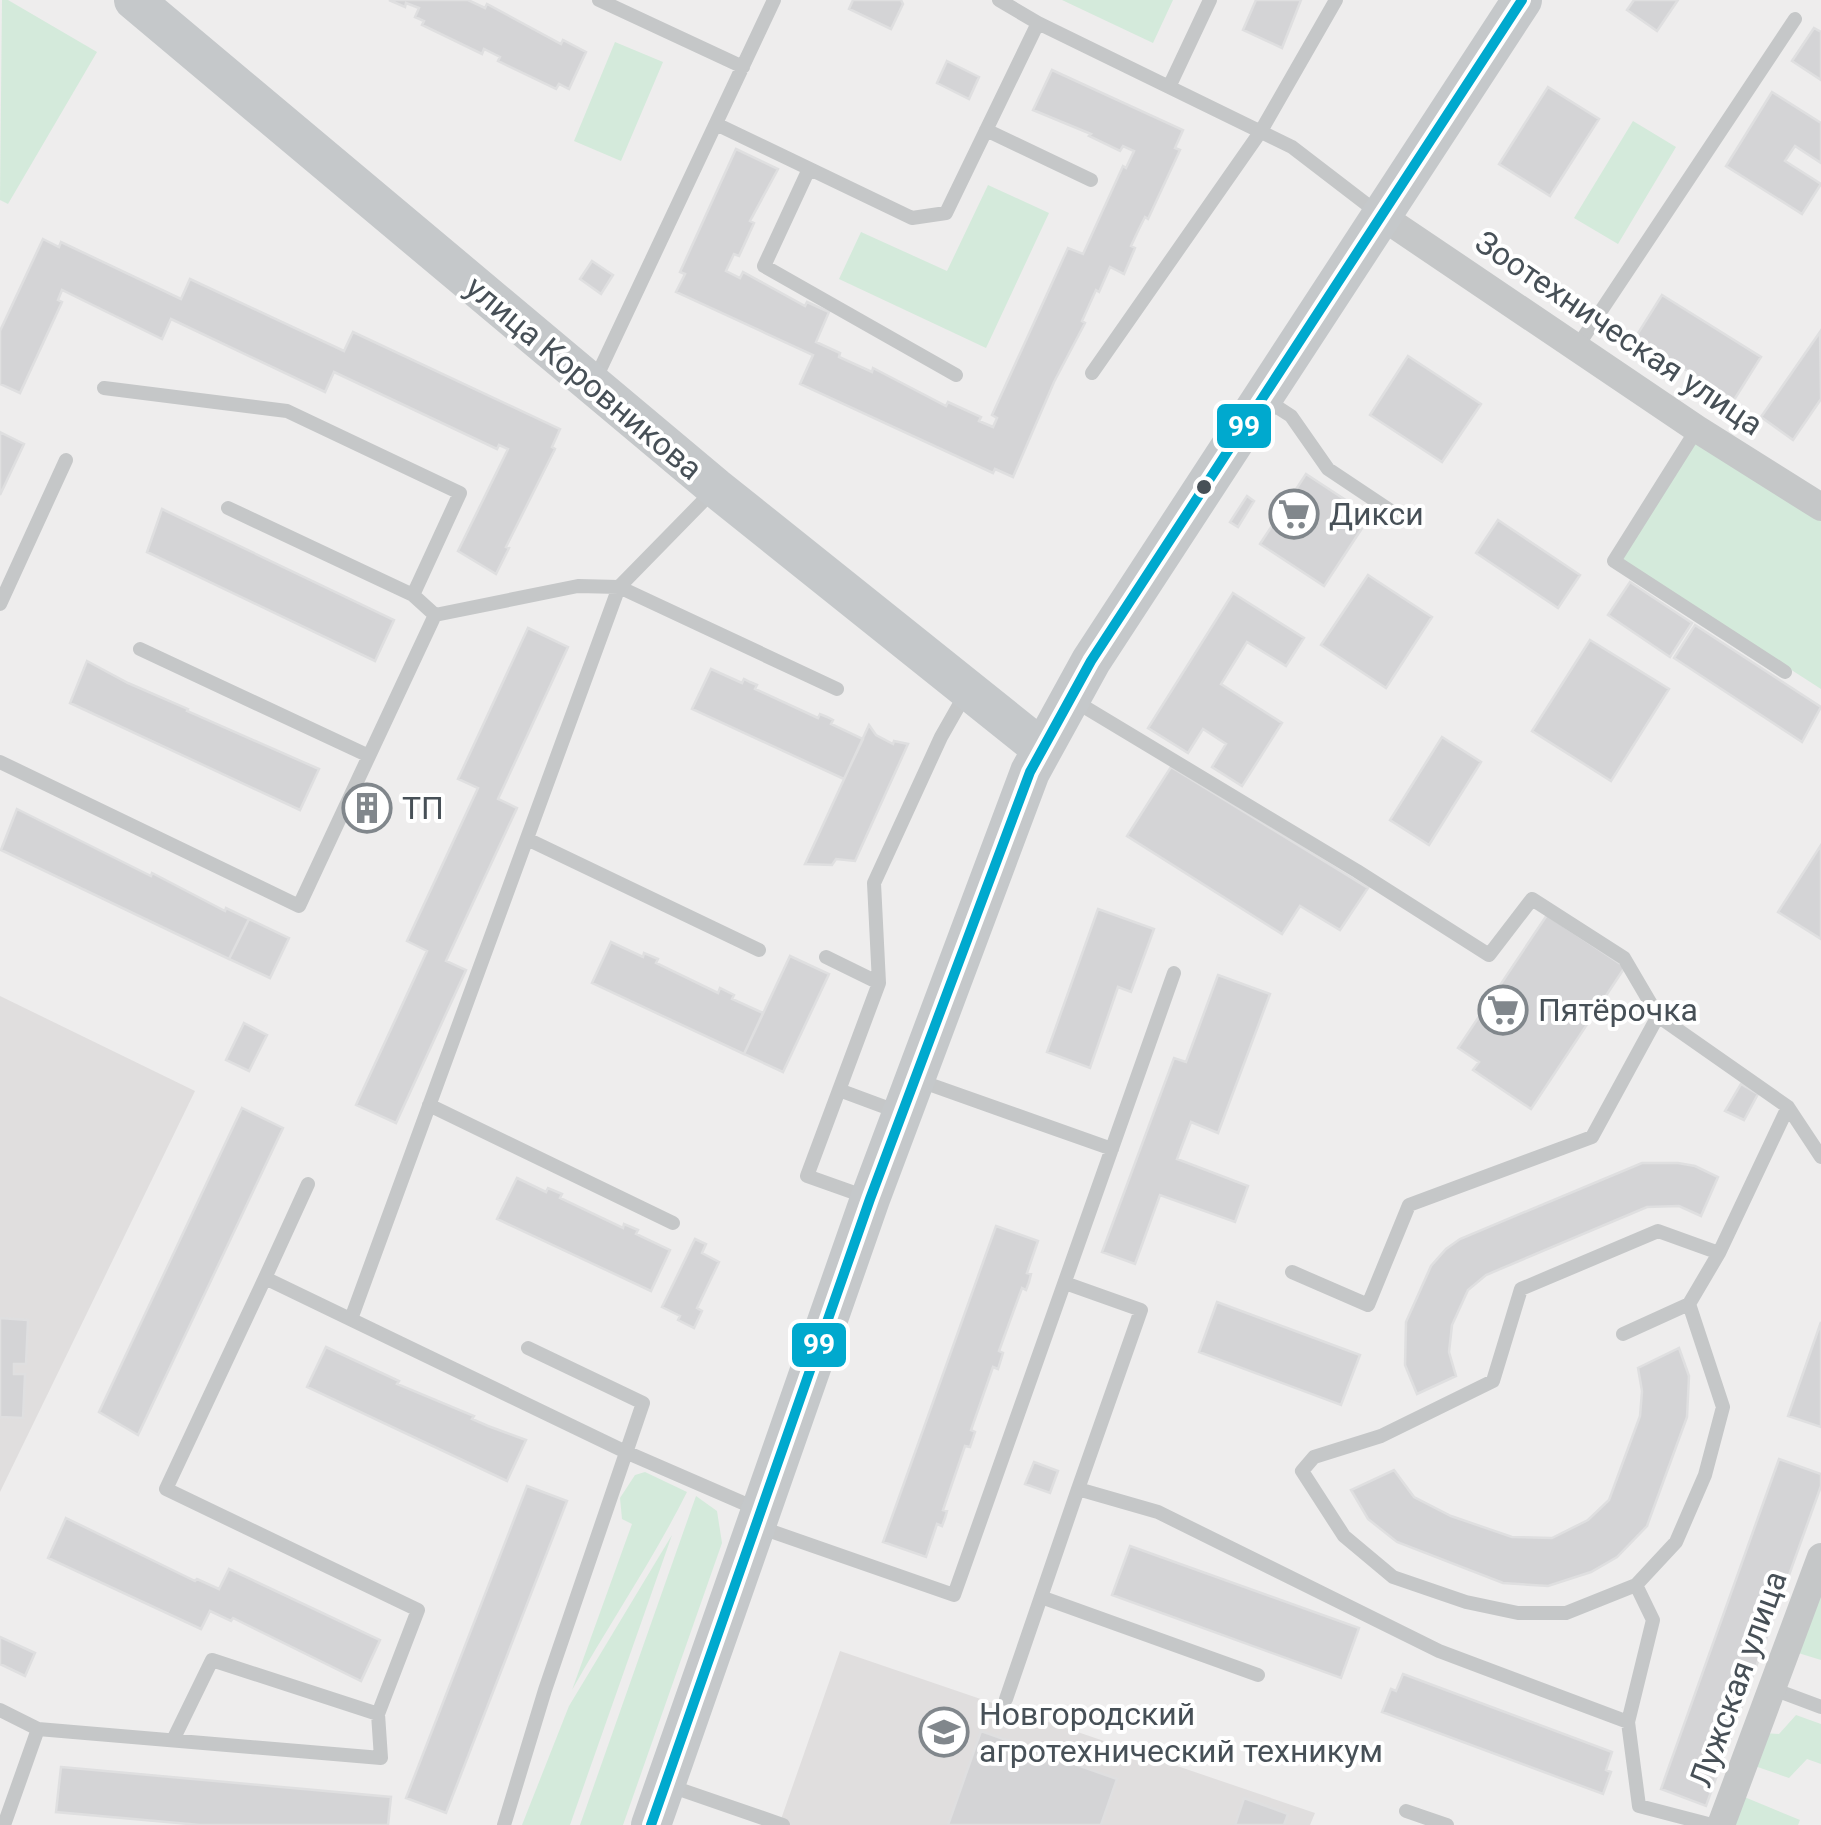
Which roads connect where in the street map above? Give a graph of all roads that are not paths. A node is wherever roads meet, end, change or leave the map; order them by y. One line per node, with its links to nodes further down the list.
1 (134, 0): 21 (street, улица Коровникова)
2 (599, 0): 10 (lane)
3 (774, 0): 10 (lane)
4 (999, 0): 9 (lane)
5 (1210, 0): 11 (lane)
6 (1336, 0): 14 (lane)
7 (1522, 0): 17 (street)
8 (1795, 19): 18 (lane)
9 (1038, 23): 11 (lane); 13 (lane)
10 (743, 67): 12 (lane)
11 (1169, 87): 14 (lane)
12 (716, 124): 15 (lane); 21 (lane)
13 (986, 130): 15 (lane); 16 (lane)
14 (1261, 131): 17 (lane); 19 (lane)
15 (809, 169): 20 (lane)
16 (1091, 180)
17 (1380, 215): 18 (street, Зоотехническая улица); 23 (street)
18 (1577, 347): 24 (street, Зоотехническая улица)
19 (1092, 374)
20 (956, 375)
21 (593, 386): 26 (street, улица Коровникова)
22 (104, 388): 31 (lane)
23 (1262, 397): 29 (lane); 38 (street)
24 (1697, 429): 27 (street, Зоотехническая улица); 35 (lane)
25 (66, 460): 32 (lane)
26 (716, 488): 30 (lane); 37 (street, улица Коровникова)
27 (1821, 507)
28 (228, 508): 31 (lane)
29 (1397, 515)
30 (620, 587): 33 (lane); 36 (lane); 42 (lane)
31 (413, 595): 33 (lane)
32 (0, 604)
33 (435, 615): 40 (lane)
34 (140, 649): 40 (lane)
35 (1786, 672)
36 (837, 689)
37 (968, 690): 39 (street, улица Коровникова); 46 (lane)
38 (1069, 697): 39 (street); 47 (lane)
39 (1042, 748): 49 (street)
40 (369, 756): 41 (lane)
41 (0, 762)
42 (527, 838): 43 (lane); 50 (lane)
43 (759, 950)
44 (826, 958): 46 (lane)
45 (1174, 973): 52 (lane)
46 (880, 983): 48 (lane)
47 (1658, 1016): 51 (lane); 58 (lane)
48 (840, 1090): 49 (lane); 55 (lane)
49 (908, 1096): 52 (lane); 55 (street)
50 (430, 1105): 56 (lane); 62 (lane)
51 (1788, 1106): 53 (lane); 57 (lane)
52 (1112, 1149): 60 (lane)
53 (1821, 1157)
54 (308, 1184): 59 (lane)
55 (870, 1198): 67 (street)
56 (672, 1223)
57 (1718, 1253): 61 (lane); 69 (lane)
58 (1292, 1272)
59 (265, 1278): 62 (lane); 76 (lane)
60 (1064, 1283): 66 (lane); 67 (lane)
61 (1689, 1304): 63 (lane); 69 (lane)
62 (350, 1319): 65 (lane)
63 (1623, 1334)
64 (528, 1348): 65 (lane)
65 (628, 1453): 67 (lane); 83 (lane)
66 (1078, 1489): 70 (lane); 77 (lane)
67 (757, 1518): 80 (street)
68 (1821, 1556): 72 (street, Лужская улица)
69 (1636, 1585): 77 (lane)
70 (1041, 1596): 71 (lane); 73 (lane)
71 (1258, 1675)
72 (1773, 1689): 74 (lane); 88 (street, Лужская улица)
73 (1006, 1698)
74 (1821, 1706)
75 (0, 1710): 78 (lane)
76 (378, 1714): 79 (lane); 79 (lane)
77 (1628, 1722): 87 (lane)
78 (38, 1729): 79 (lane); 82 (lane)
79 (173, 1740)
80 (664, 1784): 84 (street); 85 (lane)
81 (1406, 1811): 86 (lane)
82 (4, 1825)
83 (504, 1825)
84 (650, 1825)
85 (782, 1825)
86 (1447, 1825)
87 (1712, 1825)
88 (1721, 1825)

